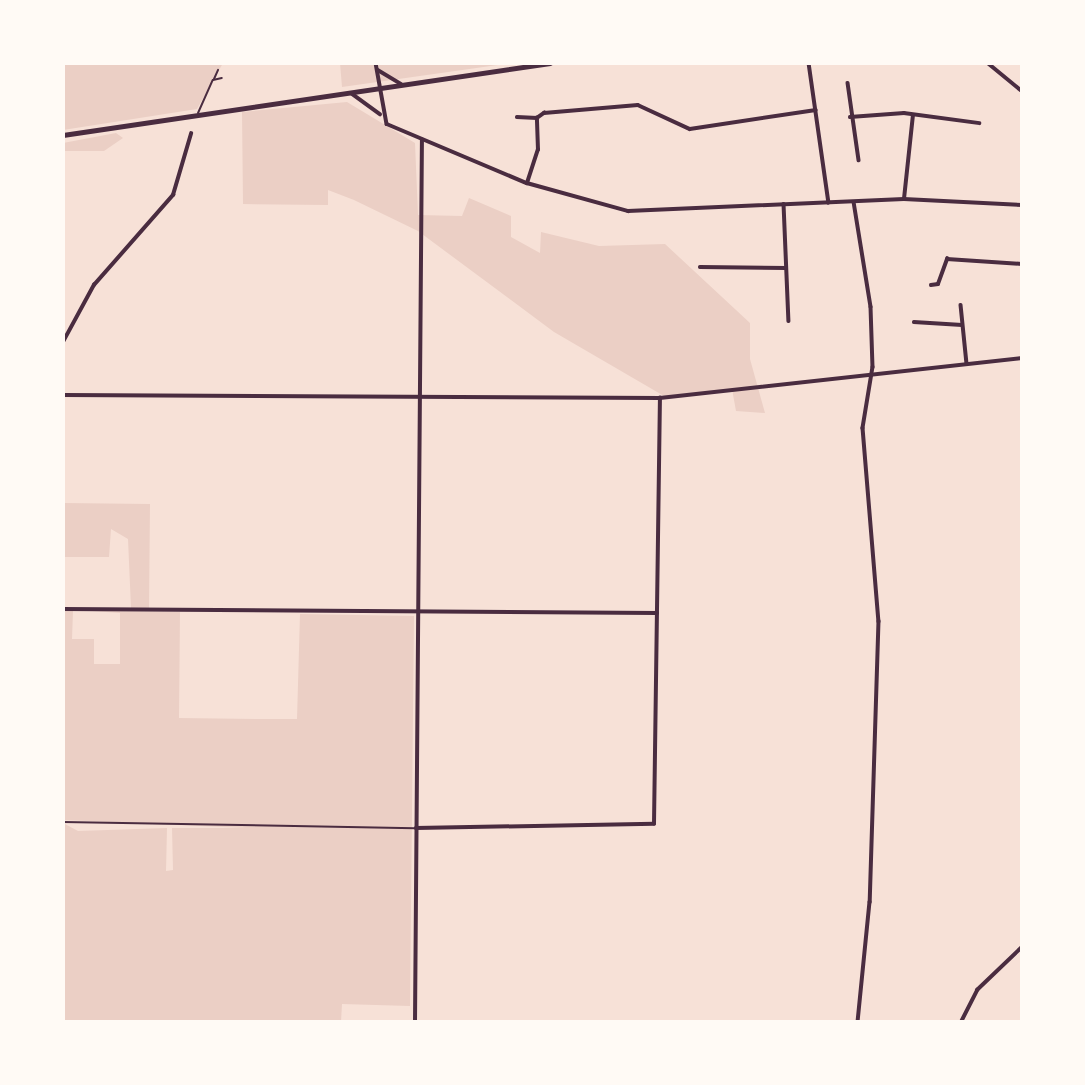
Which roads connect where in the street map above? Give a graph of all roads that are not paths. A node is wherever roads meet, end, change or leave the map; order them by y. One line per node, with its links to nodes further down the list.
1 (550, 63): 9 (main road)
2 (809, 63): 13 (street)
3 (988, 63): 11 (street)
4 (377, 66): 9 (street); 10 (street)
5 (218, 70): 7 (lane)
6 (222, 78): 7 (lane)
7 (213, 80): 14 (lane)
8 (848, 83): 18 (street)
9 (403, 85): 10 (main road)
10 (377, 90): 12 (main road); 15 (street)
11 (1022, 91)
12 (351, 93): 14 (main road); 15 (street)
13 (816, 110): 19 (street); 27 (street)
14 (198, 114): 22 (main road)
15 (380, 114): 23 (street)
16 (913, 115): 18 (street); 20 (street); 26 (street)
17 (517, 117): 19 (street)
18 (850, 117): 24 (street)
19 (537, 118): 25 (street)
20 (979, 123)
21 (191, 134): 39 (street)
22 (63, 135)
23 (422, 140): 25 (street); 44 (street)
24 (859, 160)
25 (527, 183): 29 (street)
26 (904, 199): 28 (street); 30 (street)
27 (829, 202): 28 (street); 29 (street)
28 (854, 202): 42 (street)
29 (784, 204): 33 (street)
30 (1022, 205)
31 (1022, 264): 34 (street)
32 (700, 267): 33 (street)
33 (786, 268): 36 (street)
34 (931, 285)
35 (961, 306): 38 (street)
36 (789, 321)
37 (914, 322): 38 (street)
38 (962, 326): 41 (street)
39 (63, 342)
40 (1022, 358): 41 (street)
41 (967, 364): 42 (street)
42 (869, 374): 45 (street); 53 (street)
43 (63, 395): 44 (street)
44 (418, 398): 45 (street); 47 (street)
45 (660, 398): 48 (street)
46 (63, 610): 47 (street)
47 (417, 613): 48 (street); 50 (street)
48 (657, 613): 50 (street)
49 (63, 822): 50 (lane)
50 (416, 828): 52 (street)
51 (1022, 947): 54 (street)
52 (415, 1022)
53 (858, 1022)
54 (961, 1022)

